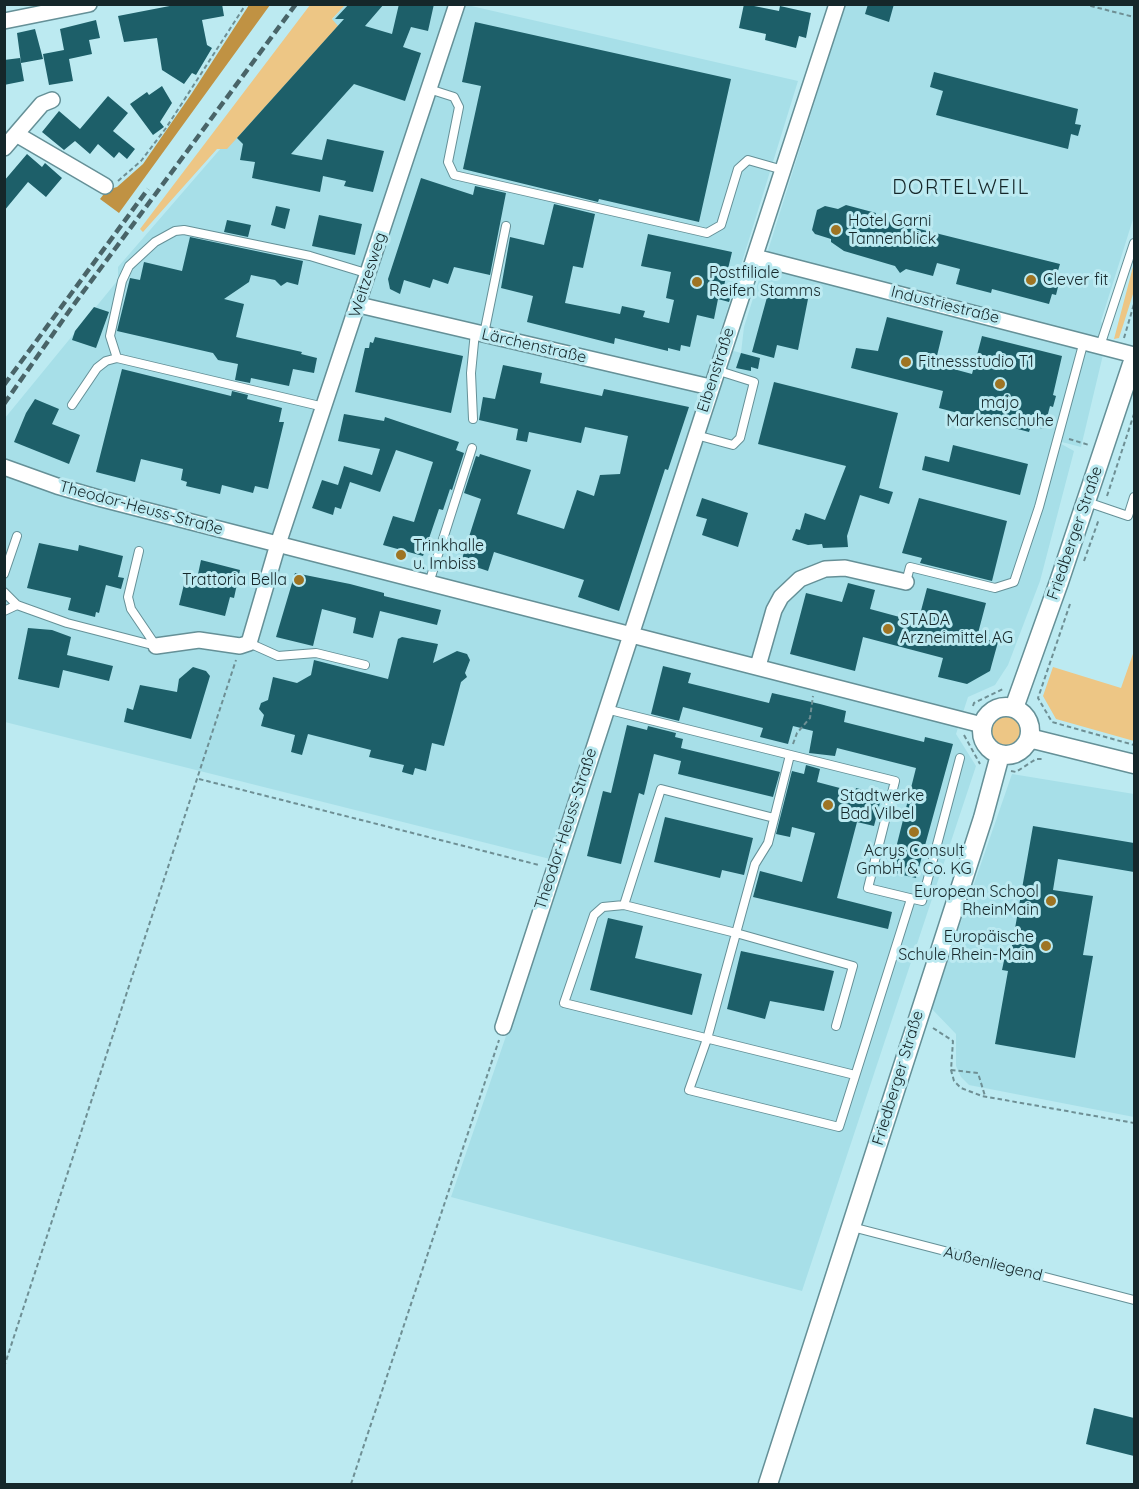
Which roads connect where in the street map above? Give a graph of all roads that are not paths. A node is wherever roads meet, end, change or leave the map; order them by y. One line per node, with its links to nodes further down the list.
1 (89, 4): 4 (street)
2 (457, 4): 5 (street, Weitzesweg)
3 (837, 4): 8 (street, Eibenstraße)
4 (4, 21)
5 (429, 89): 8 (lane); 13 (street, Weitzesweg)
6 (52, 100): 7 (street)
7 (9, 140): 9 (street)
8 (783, 170): 12 (street, Eibenstraße)
9 (105, 186)
10 (506, 226): 15 (lane)
11 (1134, 243): 17 (lane)
12 (755, 257): 16 (street, Industriestraße); 20 (street, Eibenstraße)
13 (369, 274): 14 (street, Weitzesweg); 19 (lane)
14 (359, 305): 15 (street, Lärchenstraße); 23 (street, Weitzesweg)
15 (480, 333): 21 (street, Lärchenstraße); 24 (lane)
16 (1084, 341): 17 (street, Industriestraße); 34 (lane)
17 (1100, 345): 18 (street, Industriestraße)
18 (1130, 355): 29 (street, Friedberger Straße)
19 (117, 358): 22 (lane); 23 (lane)
20 (716, 370): 21 (street, Eibenstraße); 25 (lane)
21 (710, 387): 25 (street, Eibenstraße)
22 (72, 405)
23 (324, 407): 31 (street, Weitzesweg)
24 (473, 418)
25 (695, 435): 39 (street, Eibenstraße)
26 (472, 448): 35 (lane)
27 (4, 467): 31 (street, Theodor-Heuss-Straße)
28 (1134, 502): 29 (lane)
29 (1095, 505): 44 (street, Friedberger Straße)
30 (17, 536): 33 (lane)
31 (278, 544): 35 (street, Theodor-Heuss-Straße); 40 (street)
32 (140, 551): 41 (lane)
33 (4, 574)
34 (906, 582): 43 (street)
35 (429, 583): 39 (street, Theodor-Heuss-Straße)
36 (4, 592): 37 (lane)
37 (17, 605): 38 (lane); 41 (lane)
38 (4, 611)
39 (630, 632): 43 (street, Theodor-Heuss-Straße); 45 (street, Theodor-Heuss-Straße)
40 (245, 645): 41 (street); 42 (lane)
41 (156, 646)
42 (365, 664)
43 (758, 666): 46 (street, Theodor-Heuss-Straße)
44 (1014, 708): 46 (street); 47 (street)
45 (606, 709): 48 (lane); 57 (street, Theodor-Heuss-Straße)
46 (975, 722): 50 (street)
47 (1029, 738): 50 (street); 51 (street)
48 (790, 755): 52 (lane); 53 (lane)
49 (960, 758): 53 (lane)
50 (998, 762): 60 (street, Friedberger Straße)
51 (1134, 764)
52 (774, 818): 54 (lane); 55 (lane)
53 (911, 899): 59 (lane)
54 (624, 905): 55 (lane); 58 (lane)
55 (736, 933): 56 (lane); 58 (lane)
56 (836, 1026)
57 (503, 1027)
58 (707, 1039): 59 (lane); 59 (lane)
59 (855, 1075)
60 (852, 1227): 61 (lane, Außenliegend); 62 (street, Friedberger Straße)
61 (1134, 1300)
62 (768, 1485)

